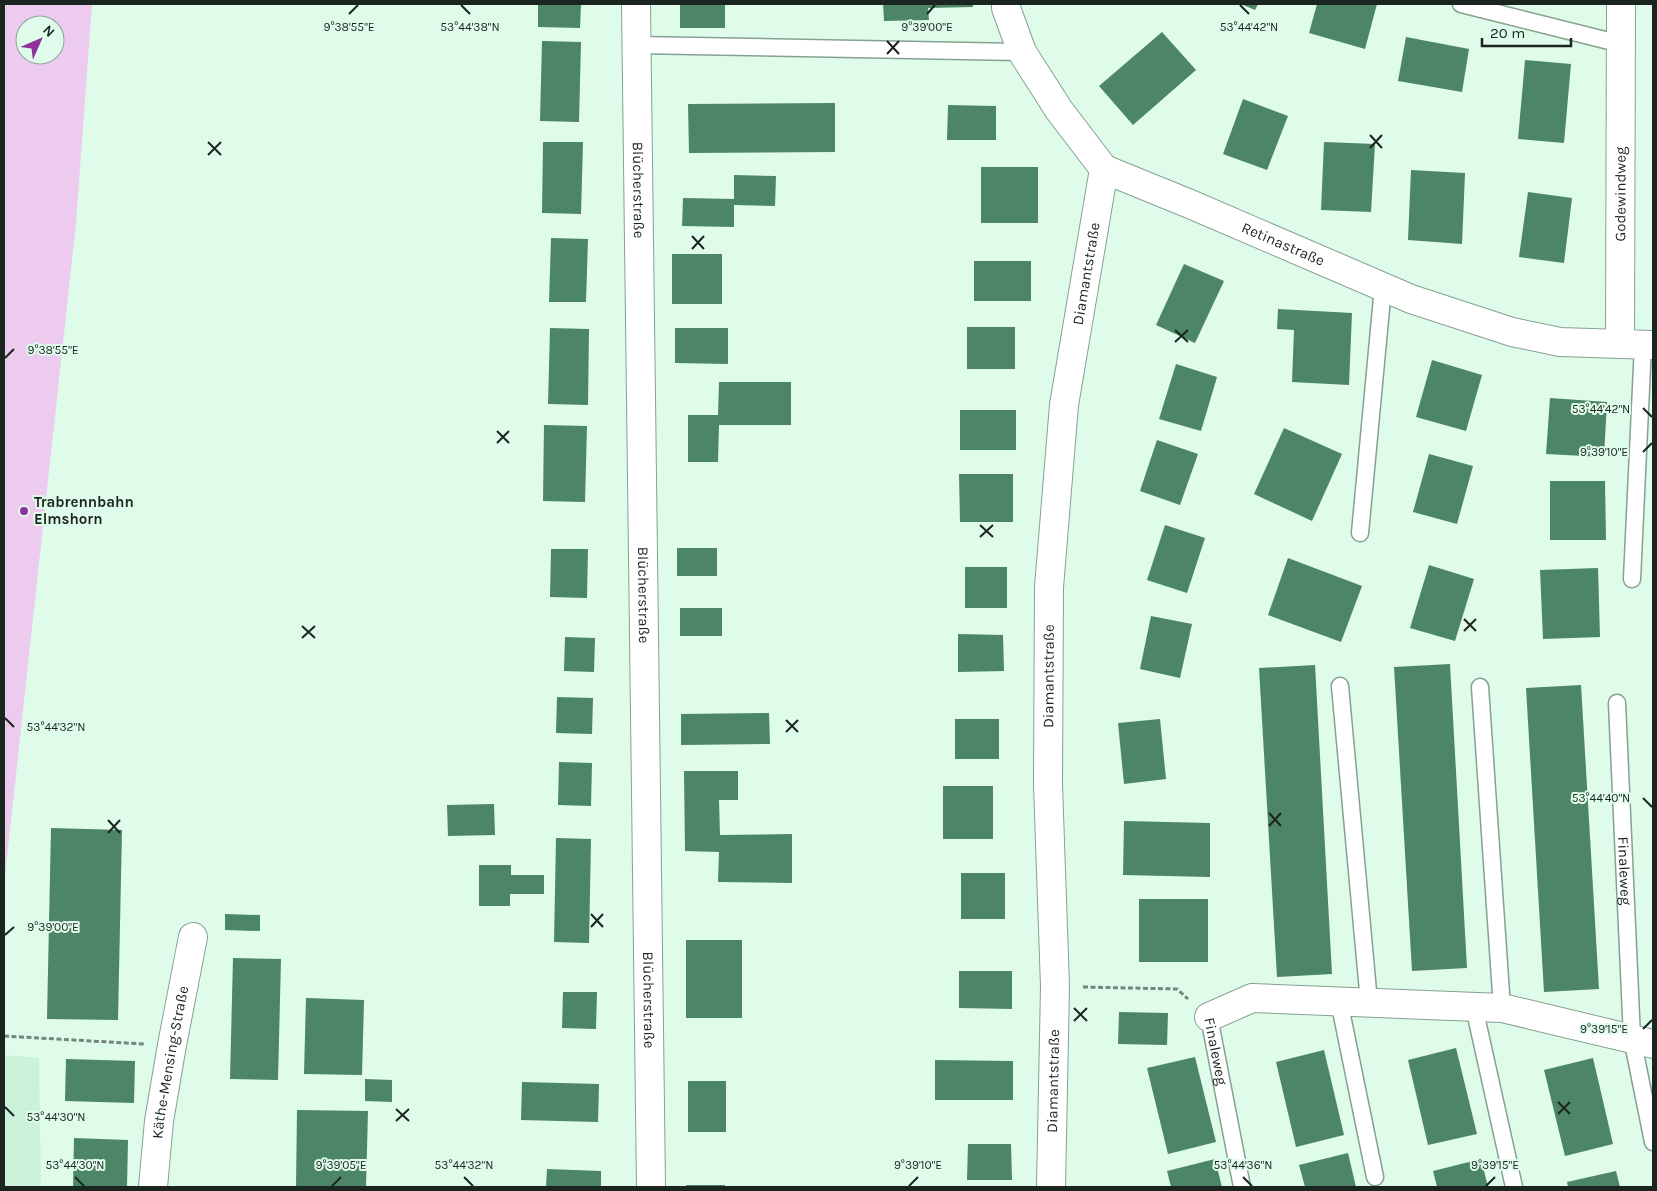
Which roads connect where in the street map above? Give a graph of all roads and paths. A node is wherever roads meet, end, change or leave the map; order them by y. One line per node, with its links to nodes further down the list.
1 (636, 4): 6 (street, Blücherstraße)
2 (1006, 4): 7 (street)
3 (1461, 4): 5 (lane)
4 (1621, 4): 5 (street, Godewindweg)
5 (1621, 44): 10 (street, Godewindweg)
6 (637, 45): 7 (lane); 29 (street, Blücherstraße)
7 (1022, 52): 8 (street)
8 (1104, 169): 9 (street, Retinastraße); 17 (street, Diamantstraße)
9 (1383, 287): 10 (street, Retinastraße); 11 (lane)
10 (1639, 344): 12 (lane)
11 (1360, 533)
12 (1632, 578)
13 (1340, 686): 19 (lane)
14 (1480, 687): 21 (lane)
15 (1617, 703): 24 (lane, Finaleweg)
16 (193, 936): 25 (street, Käthe-Mensing-Straße)
17 (1055, 987): 22 (path); 30 (street, Diamantstraße)
18 (1339, 1001): 19 (street, Finaleweg); 22 (street, Finaleweg); 27 (lane)
19 (1369, 1002): 20 (street, Finaleweg)
20 (1474, 1007): 21 (street, Finaleweg); 32 (lane)
21 (1502, 1008): 24 (street, Finaleweg)
22 (1210, 1017): 31 (lane, Finaleweg)
23 (4, 1036): 25 (path)
24 (1643, 1041): 26 (lane, Finaleweg)
25 (172, 1045): 28 (street, Käthe-Mensing-Straße)
26 (1653, 1142)
27 (1375, 1177)
28 (153, 1187)
29 (651, 1187)
30 (1051, 1187)
31 (1242, 1187)
32 (1514, 1187)

